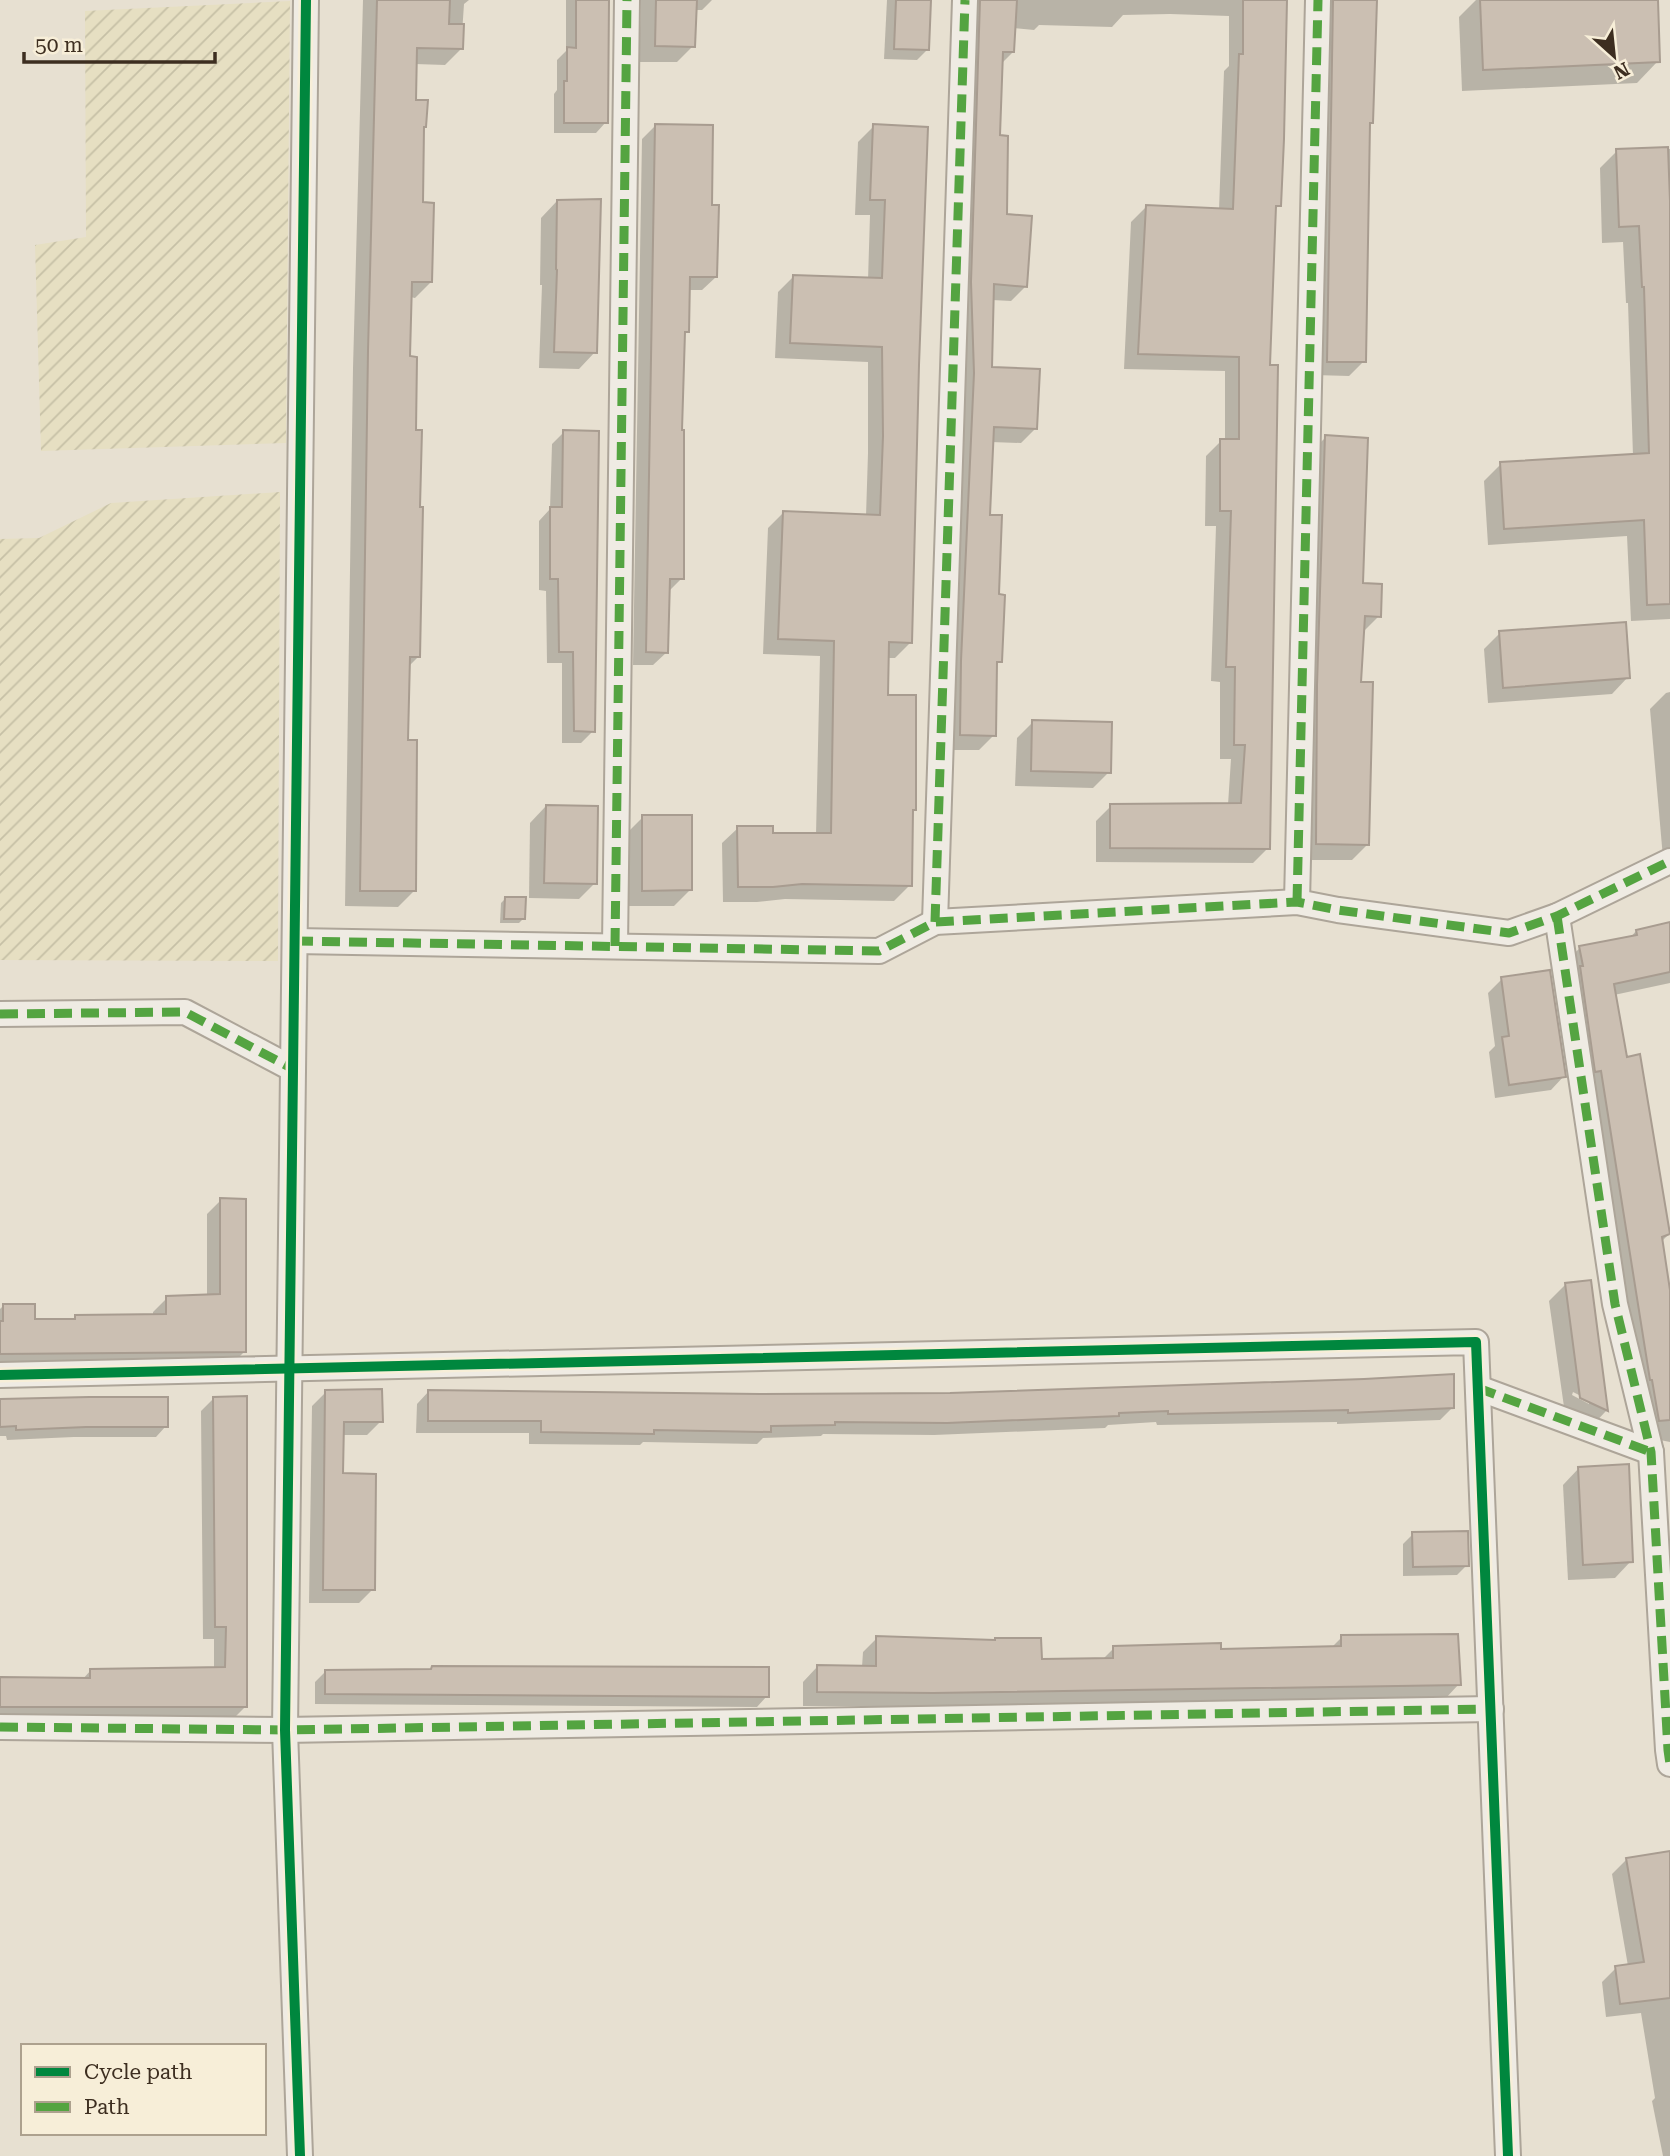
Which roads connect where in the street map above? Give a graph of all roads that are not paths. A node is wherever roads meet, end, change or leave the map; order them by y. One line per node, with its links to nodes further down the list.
1 (306, 0): 9 (street)
2 (627, 0): 10 (street)
3 (965, 0): 8 (street)
4 (1318, 0): 6 (street)
5 (1670, 862): 7 (street)
6 (1297, 902): 7 (street); 8 (street)
7 (1557, 916): 16 (street)
8 (935, 922): 10 (street)
9 (295, 941): 10 (street); 12 (street)
10 (615, 946)
11 (0, 1014): 12 (street)
12 (293, 1069): 13 (street)
13 (289, 1369): 14 (street); 15 (street); 19 (street)
14 (0, 1375)
15 (1478, 1388): 16 (street); 17 (street)
16 (1651, 1452): 20 (street)
17 (1491, 1709): 19 (street); 22 (street)
18 (0, 1727): 19 (street)
19 (285, 1730): 21 (street)
20 (1670, 1764)
21 (300, 2156)
22 (1508, 2156)

